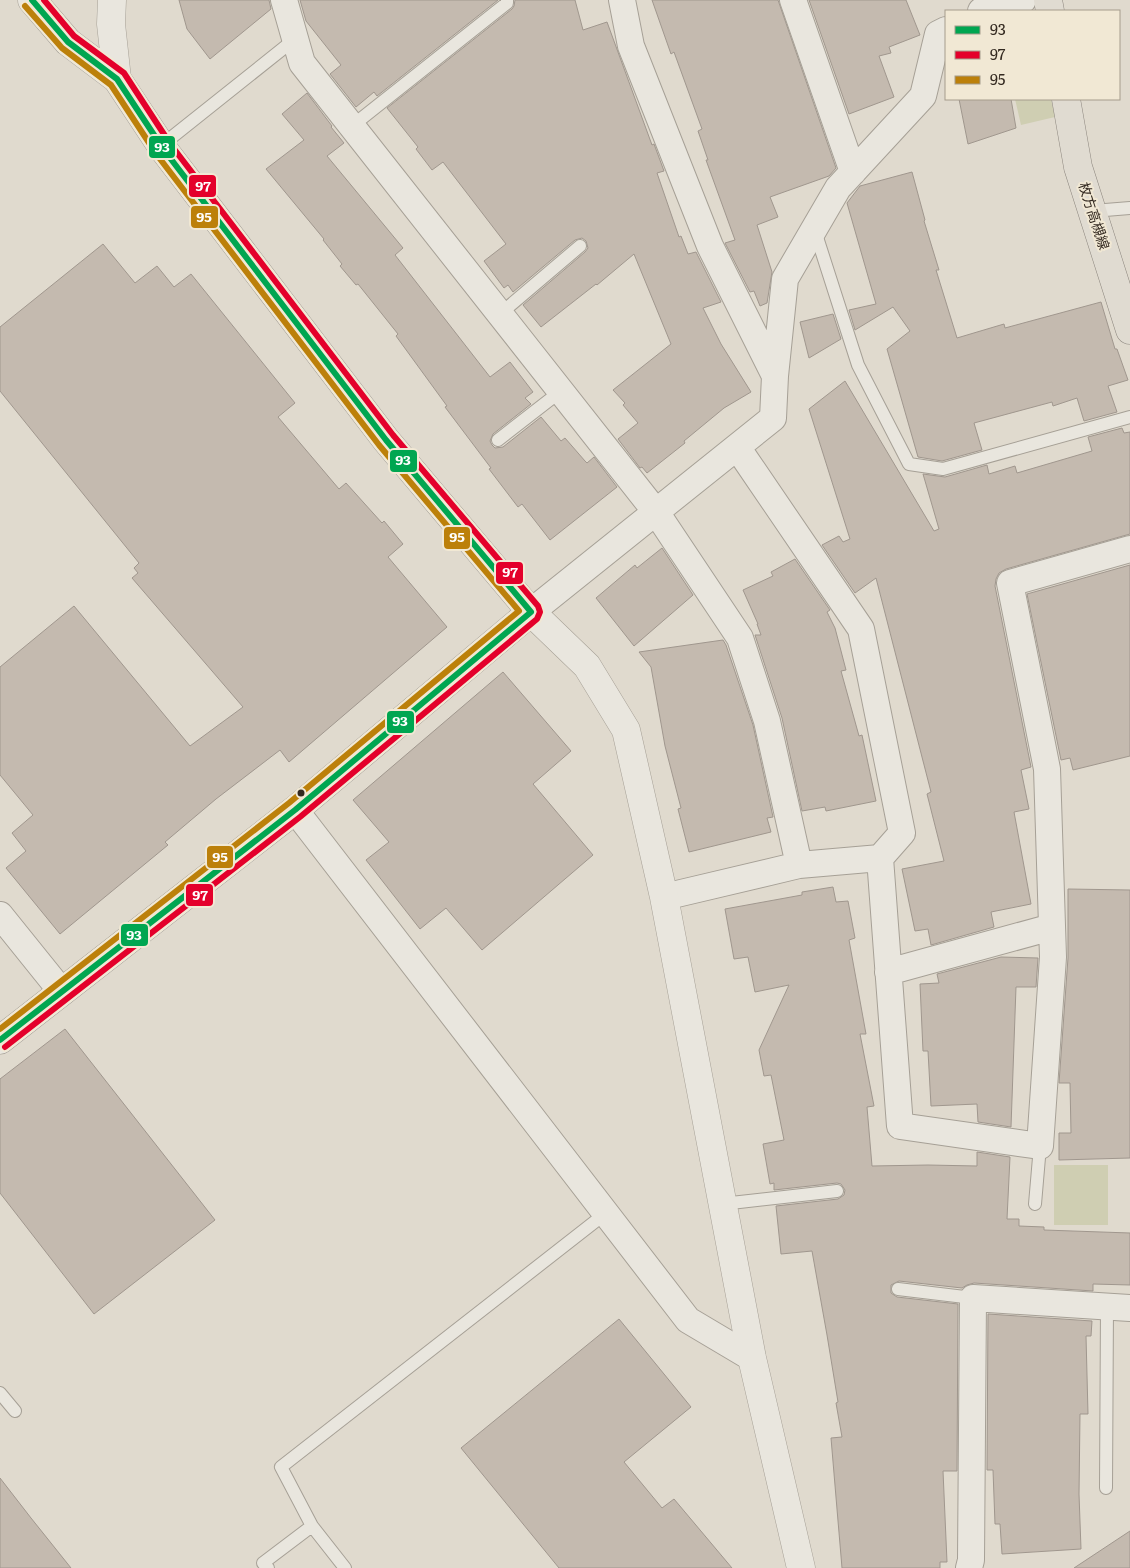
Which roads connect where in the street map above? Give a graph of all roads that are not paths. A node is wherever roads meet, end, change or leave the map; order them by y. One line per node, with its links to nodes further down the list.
1 (32, 0): 11 (street)
2 (112, 0): 11 (street)
3 (284, 0): 10 (street)
4 (507, 0): 13 (lane)
5 (622, 0): 22 (street)
6 (793, 0): 15 (street)
7 (1023, 0): 8 (street)
8 (985, 10)
9 (945, 30): 15 (street)
10 (295, 39): 13 (street); 14 (lane)
11 (117, 79): 14 (street)
12 (1066, 100): 17 (main road, 枚方高槻線)
13 (352, 126): 20 (street)
14 (162, 146): 29 (street)
15 (853, 172): 18 (street)
16 (1130, 208): 17 (lane)
17 (1093, 212): 21 (main road, 枚方高槻線)
18 (815, 228): 22 (street); 24 (lane)
19 (580, 246): 20 (lane)
20 (500, 314): 23 (street)
21 (1130, 330)
22 (775, 376): 26 (street)
23 (561, 391): 25 (lane); 27 (street)
24 (1130, 417)
25 (498, 440)
26 (737, 447): 27 (street); 31 (street)
27 (656, 512): 29 (street); 32 (street)
28 (1130, 549): 35 (street)
29 (531, 612): 30 (street); 33 (street)
30 (296, 810): 37 (street); 43 (street)
31 (880, 858): 32 (street); 36 (street)
32 (799, 865): 33 (street)
33 (664, 898): 41 (street)
34 (0, 915): 37 (street)
35 (1052, 927): 36 (street); 39 (street)
36 (888, 972): 39 (street)
37 (62, 992): 38 (street)
38 (0, 1040)
39 (1040, 1146): 42 (lane)
40 (837, 1191): 41 (lane)
41 (722, 1204): 47 (street)
42 (1035, 1204)
43 (606, 1213): 47 (street); 51 (lane)
44 (898, 1289): 45 (lane)
45 (973, 1298): 46 (street); 55 (street)
46 (1118, 1307): 50 (lane)
47 (752, 1358): 54 (street)
48 (0, 1393): 49 (lane)
49 (15, 1412)
50 (1106, 1488)
51 (312, 1526): 52 (lane); 53 (lane)
52 (268, 1568)
53 (345, 1568)
54 (801, 1568)
55 (969, 1568)

